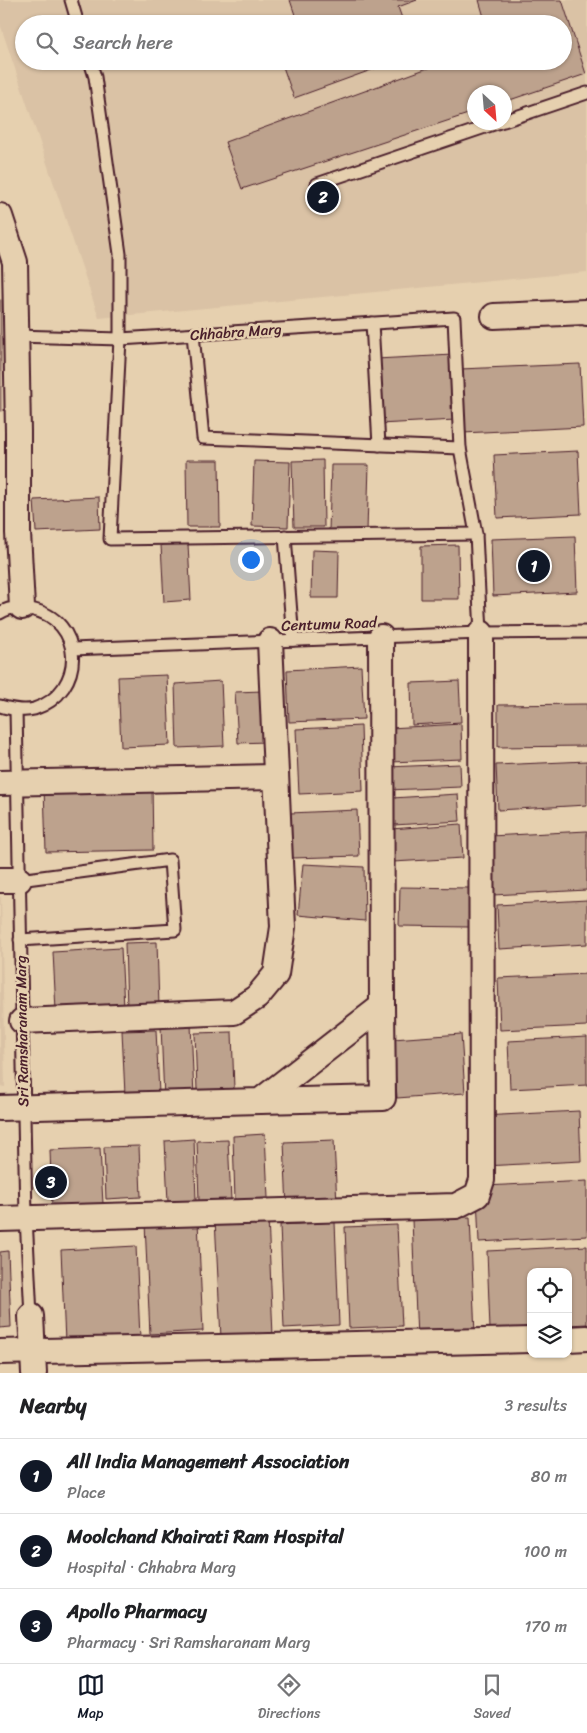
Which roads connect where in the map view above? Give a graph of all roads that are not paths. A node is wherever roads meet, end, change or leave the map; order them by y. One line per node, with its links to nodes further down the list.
1 (70, 0): 2 (lane)
2 (75, 15)
3 (93, 70): 15 (lane)
4 (587, 93): 5 (lane)
5 (512, 118)
6 (476, 130): 7 (lane)
7 (317, 184)
8 (0, 216): 9 (street)
9 (8, 276): 14 (street)
10 (587, 313): 11 (street)
11 (494, 316)
12 (372, 323): 13 (lane, Chhabra Marg); 17 (lane); 18 (lane, Chhabra Marg)
13 (194, 334): 15 (lane, Chhabra Marg); 17 (lane)
14 (16, 336): 15 (lane, Chhabra Marg); 16 (street)
15 (120, 338): 21 (lane)
16 (9, 432): 19 (street)
17 (379, 445): 18 (lane)
18 (460, 448): 20 (lane)
19 (9, 533): 22 (street)
20 (476, 534): 21 (lane); 24 (lane)
21 (285, 536): 26 (lane)
22 (11, 610): 27 (lane)
23 (587, 632): 24 (lane, Centumu Road)
24 (481, 633): 25 (lane, Centumu Road); 39 (street)
25 (381, 637): 26 (lane, Centumu Road); 34 (street)
26 (281, 641): 27 (lane, Centumu Road); 30 (street)
27 (72, 649): 29 (lane)
28 (0, 706): 29 (lane)
29 (16, 710): 31 (lane, Sri Ramsharanam Marg)
30 (276, 776): 31 (street); 35 (street)
31 (9, 783): 32 (lane, Sri Ramsharanam Marg)
32 (9, 880): 33 (lane, Sri Ramsharanam Marg); 33 (lane)
33 (20, 940): 35 (lane, Sri Ramsharanam Marg)
34 (382, 1006): 36 (street); 36 (street)
35 (22, 1021): 38 (lane, Sri Ramsharanam Marg)
36 (260, 1100): 38 (street)
37 (0, 1108): 38 (street)
38 (24, 1108): 39 (lane, Sri Ramsharanam Marg)
39 (26, 1217): 40 (street); 41 (lane, Sri Ramsharanam Marg)
40 (0, 1218)
41 (32, 1316): 46 (street, Sri Ramsharanam Marg)
42 (587, 1338): 43 (street)
43 (572, 1339)
44 (527, 1340): 46 (street)
45 (0, 1352): 46 (street)
46 (34, 1362)

